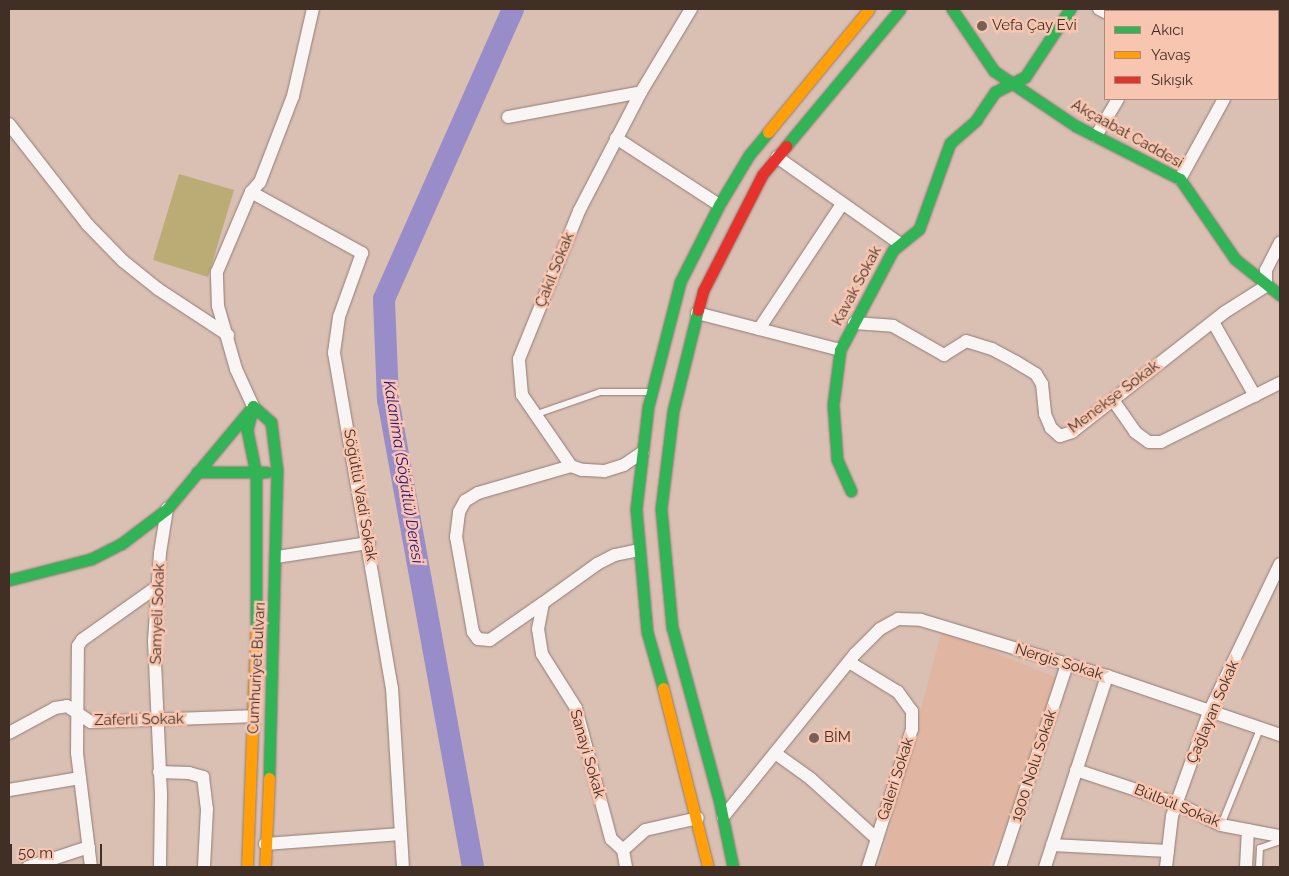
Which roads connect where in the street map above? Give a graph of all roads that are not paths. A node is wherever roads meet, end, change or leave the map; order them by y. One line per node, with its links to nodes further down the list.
1 (313, 9): 17 (street)
2 (691, 9): 8 (street, Çakıl Sokak)
3 (869, 9): 19 (street)
4 (900, 9): 15 (street)
5 (952, 9): 7 (street, Akçaabat Caddesi)
6 (1070, 9): 7 (street, Kavak Sokak)
7 (1010, 83): 13 (street, Akçaabat Caddesi); 21 (street, Kavak Sokak)
8 (641, 92): 11 (street); 14 (street, Çakıl Sokak)
9 (1117, 100): 13 (street)
10 (1223, 100): 16 (street)
11 (508, 117)
12 (9, 124): 28 (street)
13 (1096, 136): 16 (street, Akçaabat Caddesi)
14 (616, 138): 19 (street); 35 (street, Çakıl Sokak)
15 (777, 157): 18 (street); 24 (street)
16 (1180, 179): 22 (street, Akçaabat Caddesi)
17 (251, 192): 28 (street); 43 (street, Söğütlü Vadi Sokak)
18 (842, 204): 21 (street); 27 (street)
19 (719, 206): 31 (street)
20 (1280, 242): 22 (street)
21 (899, 243): 26 (street, Kavak Sokak)
22 (1266, 286): 23 (street, Akçaabat Caddesi); 25 (street, Menekşe Sokak)
23 (1280, 295)
24 (698, 313): 27 (street); 66 (street)
25 (1213, 322): 32 (street); 33 (street, Menekşe Sokak)
26 (854, 324): 29 (street, Kavak Sokak); 33 (street, Menekşe Sokak)
27 (759, 329): 29 (street)
28 (228, 335): 34 (street)
29 (840, 350): 41 (street, Kavak Sokak)
30 (1280, 383): 32 (street)
31 (652, 392): 35 (lane); 36 (street)
32 (1255, 396): 33 (street)
33 (1113, 400)
34 (253, 406): 38 (street, Cumhuriyet Bulvarı); 39 (street); 40 (street, Cumhuriyet Bulvarı)
35 (536, 414): 37 (street, Çakıl Sokak)
36 (643, 452): 37 (street); 44 (street)
37 (571, 466): 49 (street)
38 (277, 470): 40 (street); 45 (street, Cumhuriyet Bulvarı)
39 (197, 472): 40 (street); 42 (street)
40 (256, 474): 55 (street, Cumhuriyet Bulvarı)
41 (851, 491)
42 (167, 509): 47 (street); 48 (street, Samyeli Sokak)
43 (369, 543): 45 (street); 70 (street, Söğütlü Vadi Sokak)
44 (638, 550): 49 (street); 67 (street)
45 (276, 556): 74 (street, Cumhuriyet Bulvarı)
46 (1280, 564): 54 (street, Çağlayan Sokak)
47 (9, 580)
48 (158, 586): 53 (street); 56 (street, Samyeli Sokak)
49 (543, 603): 77 (street, Sanayi Sokak)
50 (849, 662): 51 (street, Nergis Sokak); 60 (street, Nergis Sokak); 72 (street, Galeri Sokak)
51 (1067, 664): 52 (street, Nergis Sokak); 90 (street, 1900 Nolu Sokak)
52 (1107, 676): 54 (street, Nergis Sokak); 61 (street)
53 (76, 711): 56 (street, Zaferli Sokak); 58 (street, Zaferli Sokak); 63 (street)
54 (1209, 712): 57 (street, Nergis Sokak); 65 (street, Çağlayan Sokak)
55 (251, 716): 56 (street, Zaferli Sokak); 83 (street, Cumhuriyet Bulvarı)
56 (157, 720): 62 (street, Samyeli Sokak)
57 (1260, 729): 59 (street, Nergis Sokak); 68 (lane)
58 (9, 733)
59 (1280, 735)
60 (775, 753): 66 (street, Nergis Sokak); 72 (street)
61 (1076, 770): 65 (street, Bülbül Sokak); 75 (street)
62 (159, 772): 81 (street, Samyeli Sokak); 82 (street)
63 (80, 778): 64 (street); 76 (street)
64 (9, 790)
65 (1176, 803): 68 (street, Bülbül Sokak); 78 (street, Çağlayan Sokak)
66 (723, 817): 88 (street)
67 (698, 818): 77 (street); 87 (street)
68 (1221, 825): 69 (street, Bülbül Sokak)
69 (1248, 830): 71 (street, Bülbül Sokak); 93 (street)
70 (401, 834): 74 (street); 85 (street, Söğütlü Vadi Sokak)
71 (1280, 836)
72 (877, 839): 89 (street, Galeri Sokak)
73 (1280, 841): 94 (lane)
74 (265, 844): 84 (street, Cumhuriyet Bulvarı)
75 (1052, 845): 78 (street); 91 (street)
76 (88, 847): 79 (street); 80 (street)
77 (623, 850): 86 (street, Sanayi Sokak)
78 (1168, 851): 92 (street, Çağlayan Sokak)
79 (28, 867)
80 (91, 867)
81 (160, 867)
82 (204, 867)
83 (247, 867)
84 (265, 867)
85 (403, 867)
86 (626, 867)
87 (708, 867)
88 (733, 867)
89 (868, 867)
90 (1000, 867)
91 (1045, 867)
92 (1166, 867)
93 (1246, 867)
94 (1259, 867)

